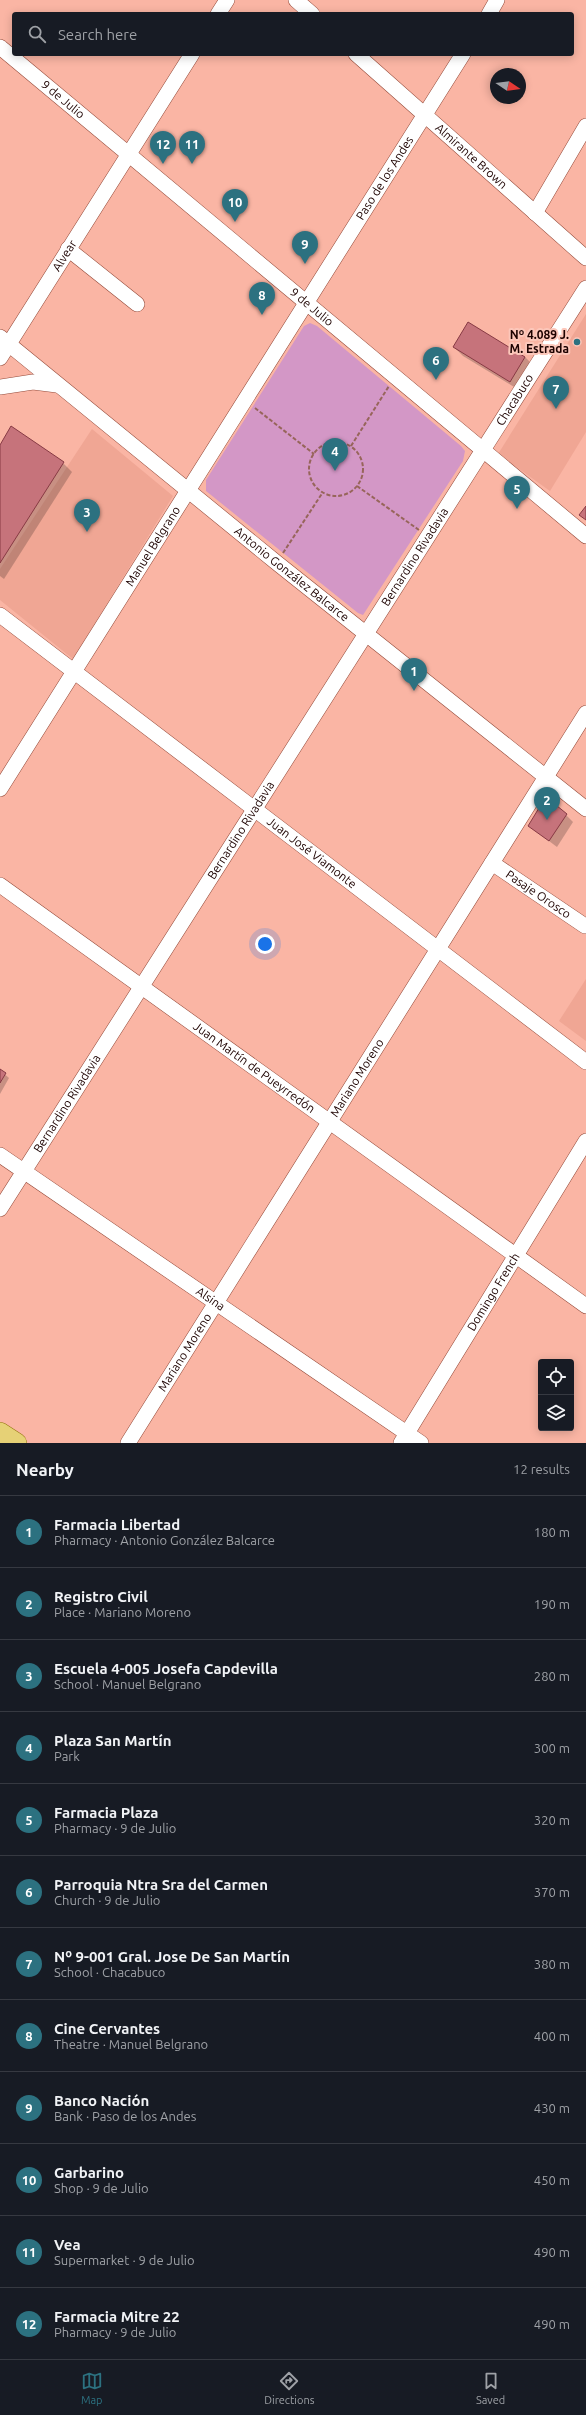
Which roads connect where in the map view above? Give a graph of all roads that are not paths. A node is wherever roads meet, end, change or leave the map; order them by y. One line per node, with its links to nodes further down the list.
1 (227, 0): 4 (street)
2 (296, 0): 5 (street)
3 (497, 0): 6 (street)
4 (219, 12)
5 (310, 12)
6 (489, 12)
7 (0, 47): 13 (street, 9 de Julio)
8 (191, 56): 13 (street, Alvear)
9 (358, 56): 11 (street, Almirante Brown)
10 (462, 56): 11 (street, Paso de los Andes)
11 (424, 116): 14 (street, Almirante Brown); 18 (street, Paso de los Andes)
12 (586, 126): 14 (street)
13 (129, 154): 15 (street, Alvear); 18 (street, 9 de Julio)
14 (535, 213): 16 (street, Almirante Brown)
15 (68, 250): 19 (street); 20 (street, Alvear)
16 (586, 258)
17 (586, 288): 24 (street, Chacabuco)
18 (306, 303): 24 (street, 9 de Julio); 25 (street, Manuel Belgrano)
19 (137, 304)
20 (4, 340): 21 (street, Alvear); 22 (street, Antonio González Balcarce)
21 (0, 358)
22 (57, 385): 23 (street); 25 (street, Antonio González Balcarce)
23 (0, 387)
24 (484, 451): 26 (street, 9 de Julio); 28 (street, Bernardino Rivadavia)
25 (188, 490): 28 (street, Antonio González Balcarce); 29 (street, Manuel Belgrano)
26 (586, 536)
27 (0, 615): 29 (street, Juan José Viamonte)
28 (366, 634): 31 (street, Antonio González Balcarce); 34 (street, Bernardino Rivadavia)
29 (73, 671): 32 (street, Manuel Belgrano); 34 (street, Juan José Viamonte)
30 (586, 713): 31 (street, Mariano Moreno)
31 (546, 777): 33 (street, Antonio González Balcarce); 35 (street, Mariano Moreno)
32 (0, 789)
33 (586, 809)
34 (256, 810): 38 (street, Juan José Viamonte); 39 (street, Bernardino Rivadavia)
35 (492, 863): 37 (street, Pasaje Orosco); 38 (street, Mariano Moreno)
36 (0, 885): 39 (street, Juan Martín de Pueyrredón)
37 (585, 926)
38 (438, 948): 40 (street, Juan José Viamonte); 41 (street, Mariano Moreno)
39 (142, 989): 41 (street, Juan Martín de Pueyrredón); 44 (street, Bernardino Rivadavia)
40 (586, 1062)
41 (329, 1122): 46 (street, Juan Martín de Pueyrredón); 47 (street, Mariano Moreno)
42 (586, 1141): 46 (street, Domingo French)
43 (0, 1156): 44 (street, Alsina)
44 (24, 1172): 45 (street, Bernardino Rivadavia); 47 (street, Alsina)
45 (0, 1210)
46 (516, 1256): 48 (street, Juan Martín de Pueyrredón); 50 (street, Domingo French)
47 (216, 1302): 50 (street, Alsina); 52 (street, Mariano Moreno)
48 (586, 1306)
49 (0, 1432): 51 (main road)
50 (404, 1438): 53 (street, Alsina)
51 (18, 1443)
52 (128, 1443)
53 (420, 1443)

